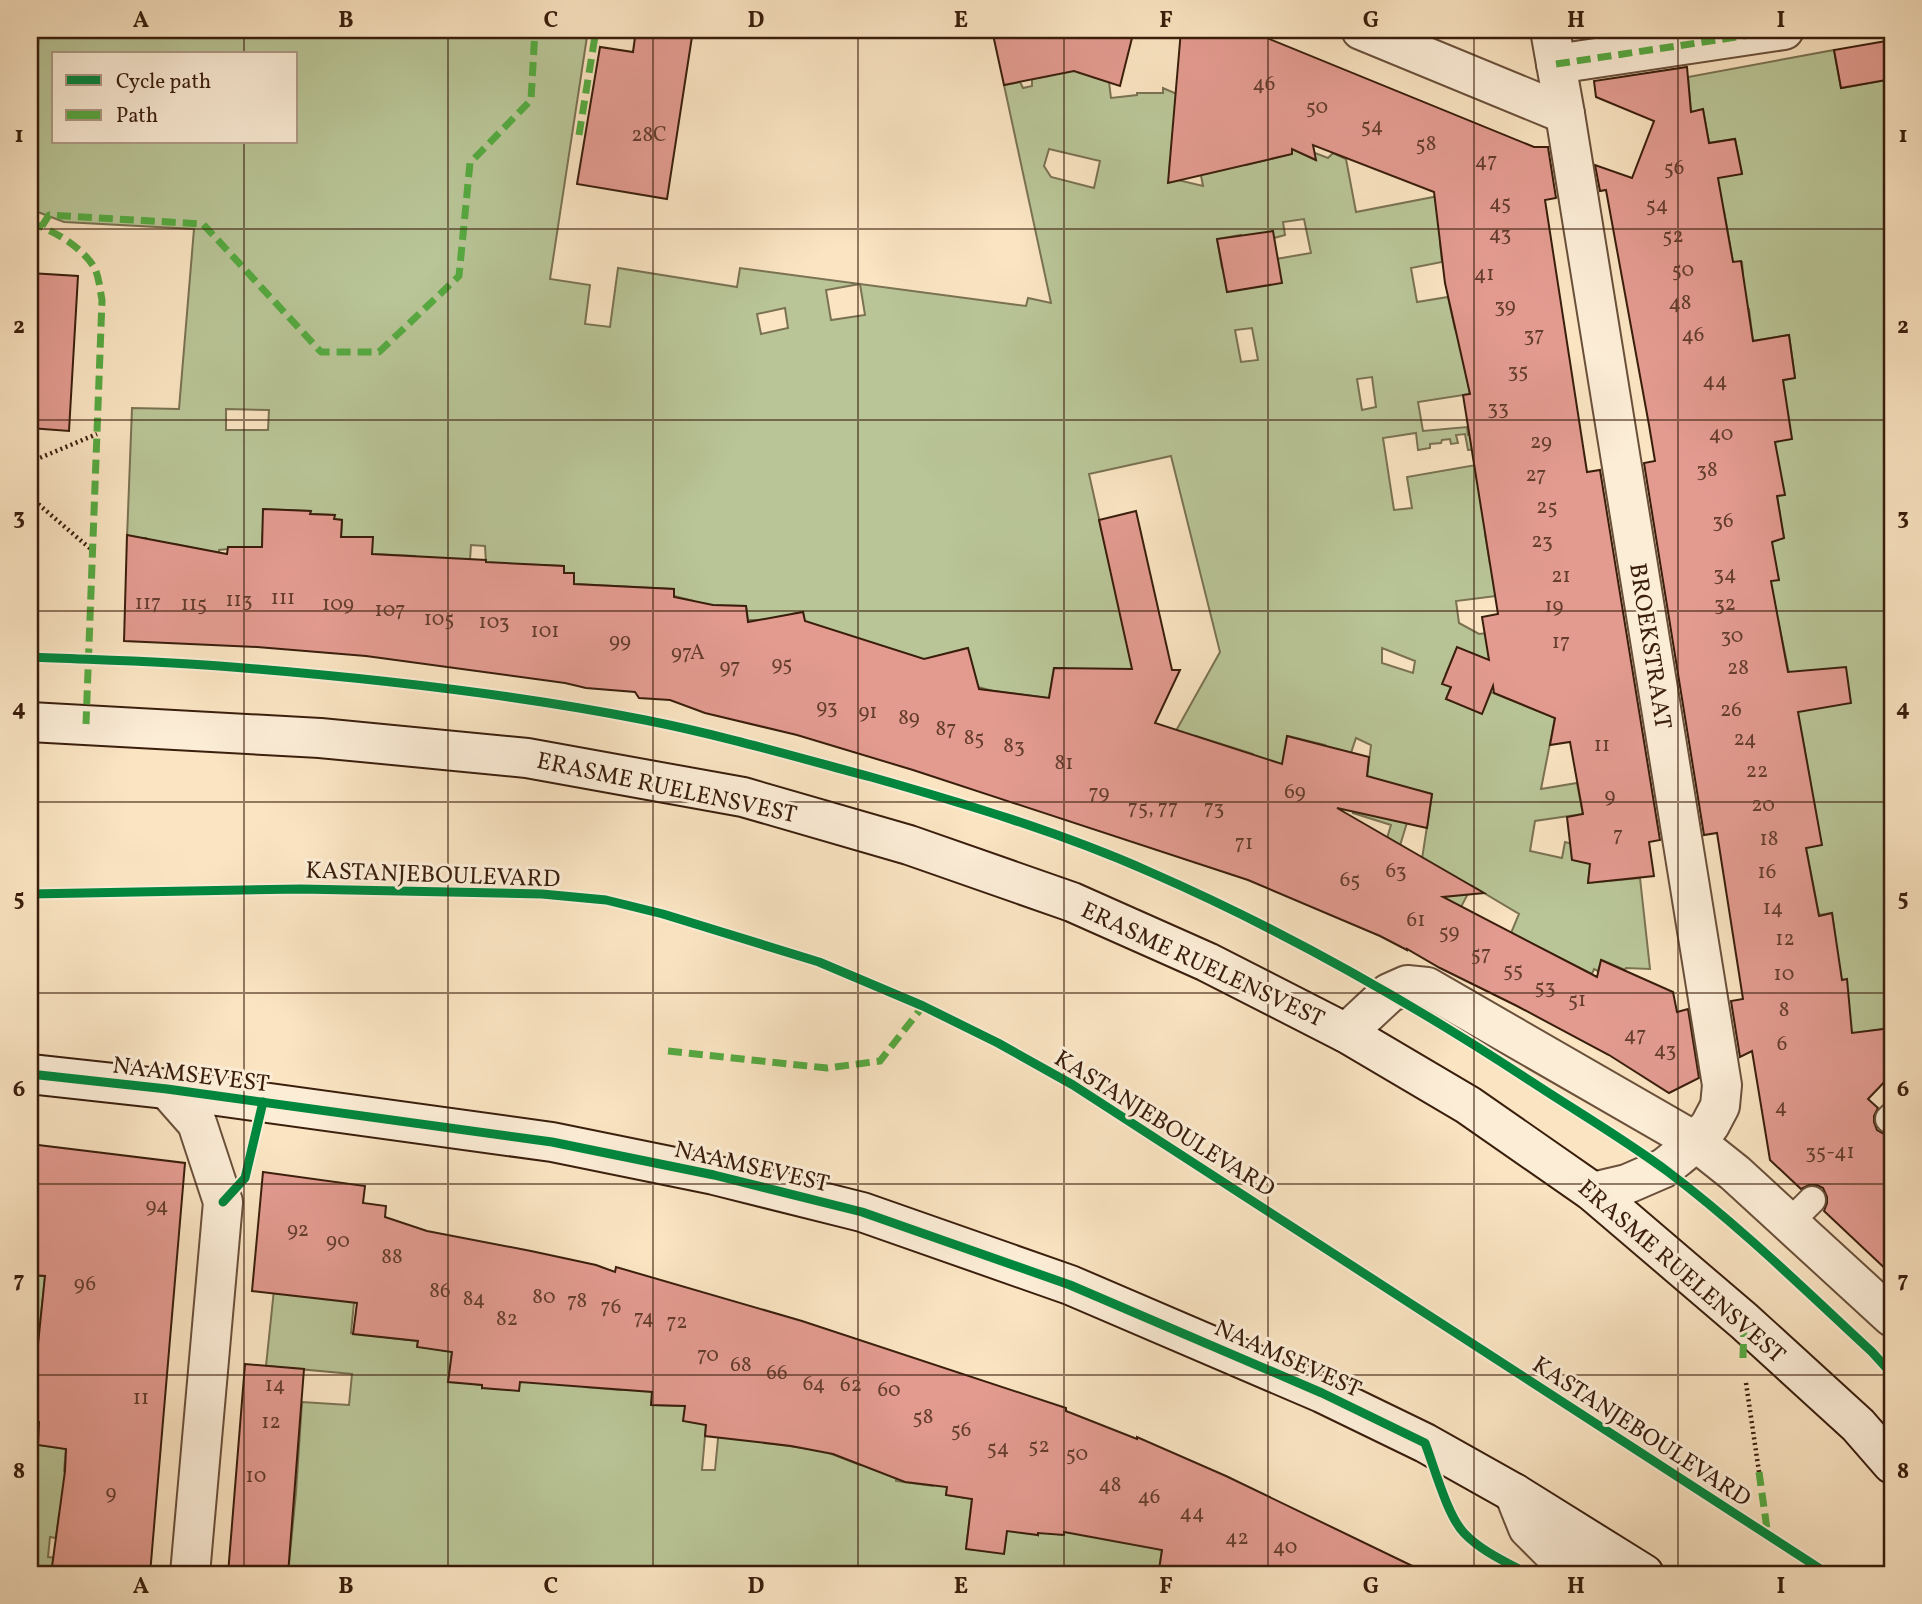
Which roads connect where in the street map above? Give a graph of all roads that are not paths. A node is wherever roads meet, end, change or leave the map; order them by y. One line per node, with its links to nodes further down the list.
1 (1361, 30): 4 (main road)
2 (1784, 30): 3 (main road)
3 (1553, 47): 4 (main road, BROEKSTRAAT)
4 (1565, 114): 9 (main road, BROEKSTRAAT)
5 (30, 722): 6 (main road, ERASME RUELENSVEST)
6 (1346, 1033): 9 (main road, ERASME RUELENSVEST); 10 (main road, ERASME RUELENSVEST)
7 (30, 1074): 8 (main road, NAAMSEVEST)
8 (167, 1089): 13 (main road, NAAMSEVEST); 14 (main road)
9 (1696, 1142): 10 (main road, BROEKSTRAAT); 11 (main road, ERASME RUELENSVEST)
10 (1593, 1192): 12 (main road, ERASME RUELENSVEST)
11 (1892, 1317)
12 (1892, 1464)
13 (1514, 1493): 15 (main road); 16 (main road, NAAMSEVEST)
14 (190, 1574)
15 (1585, 1574)
16 (1644, 1574)

